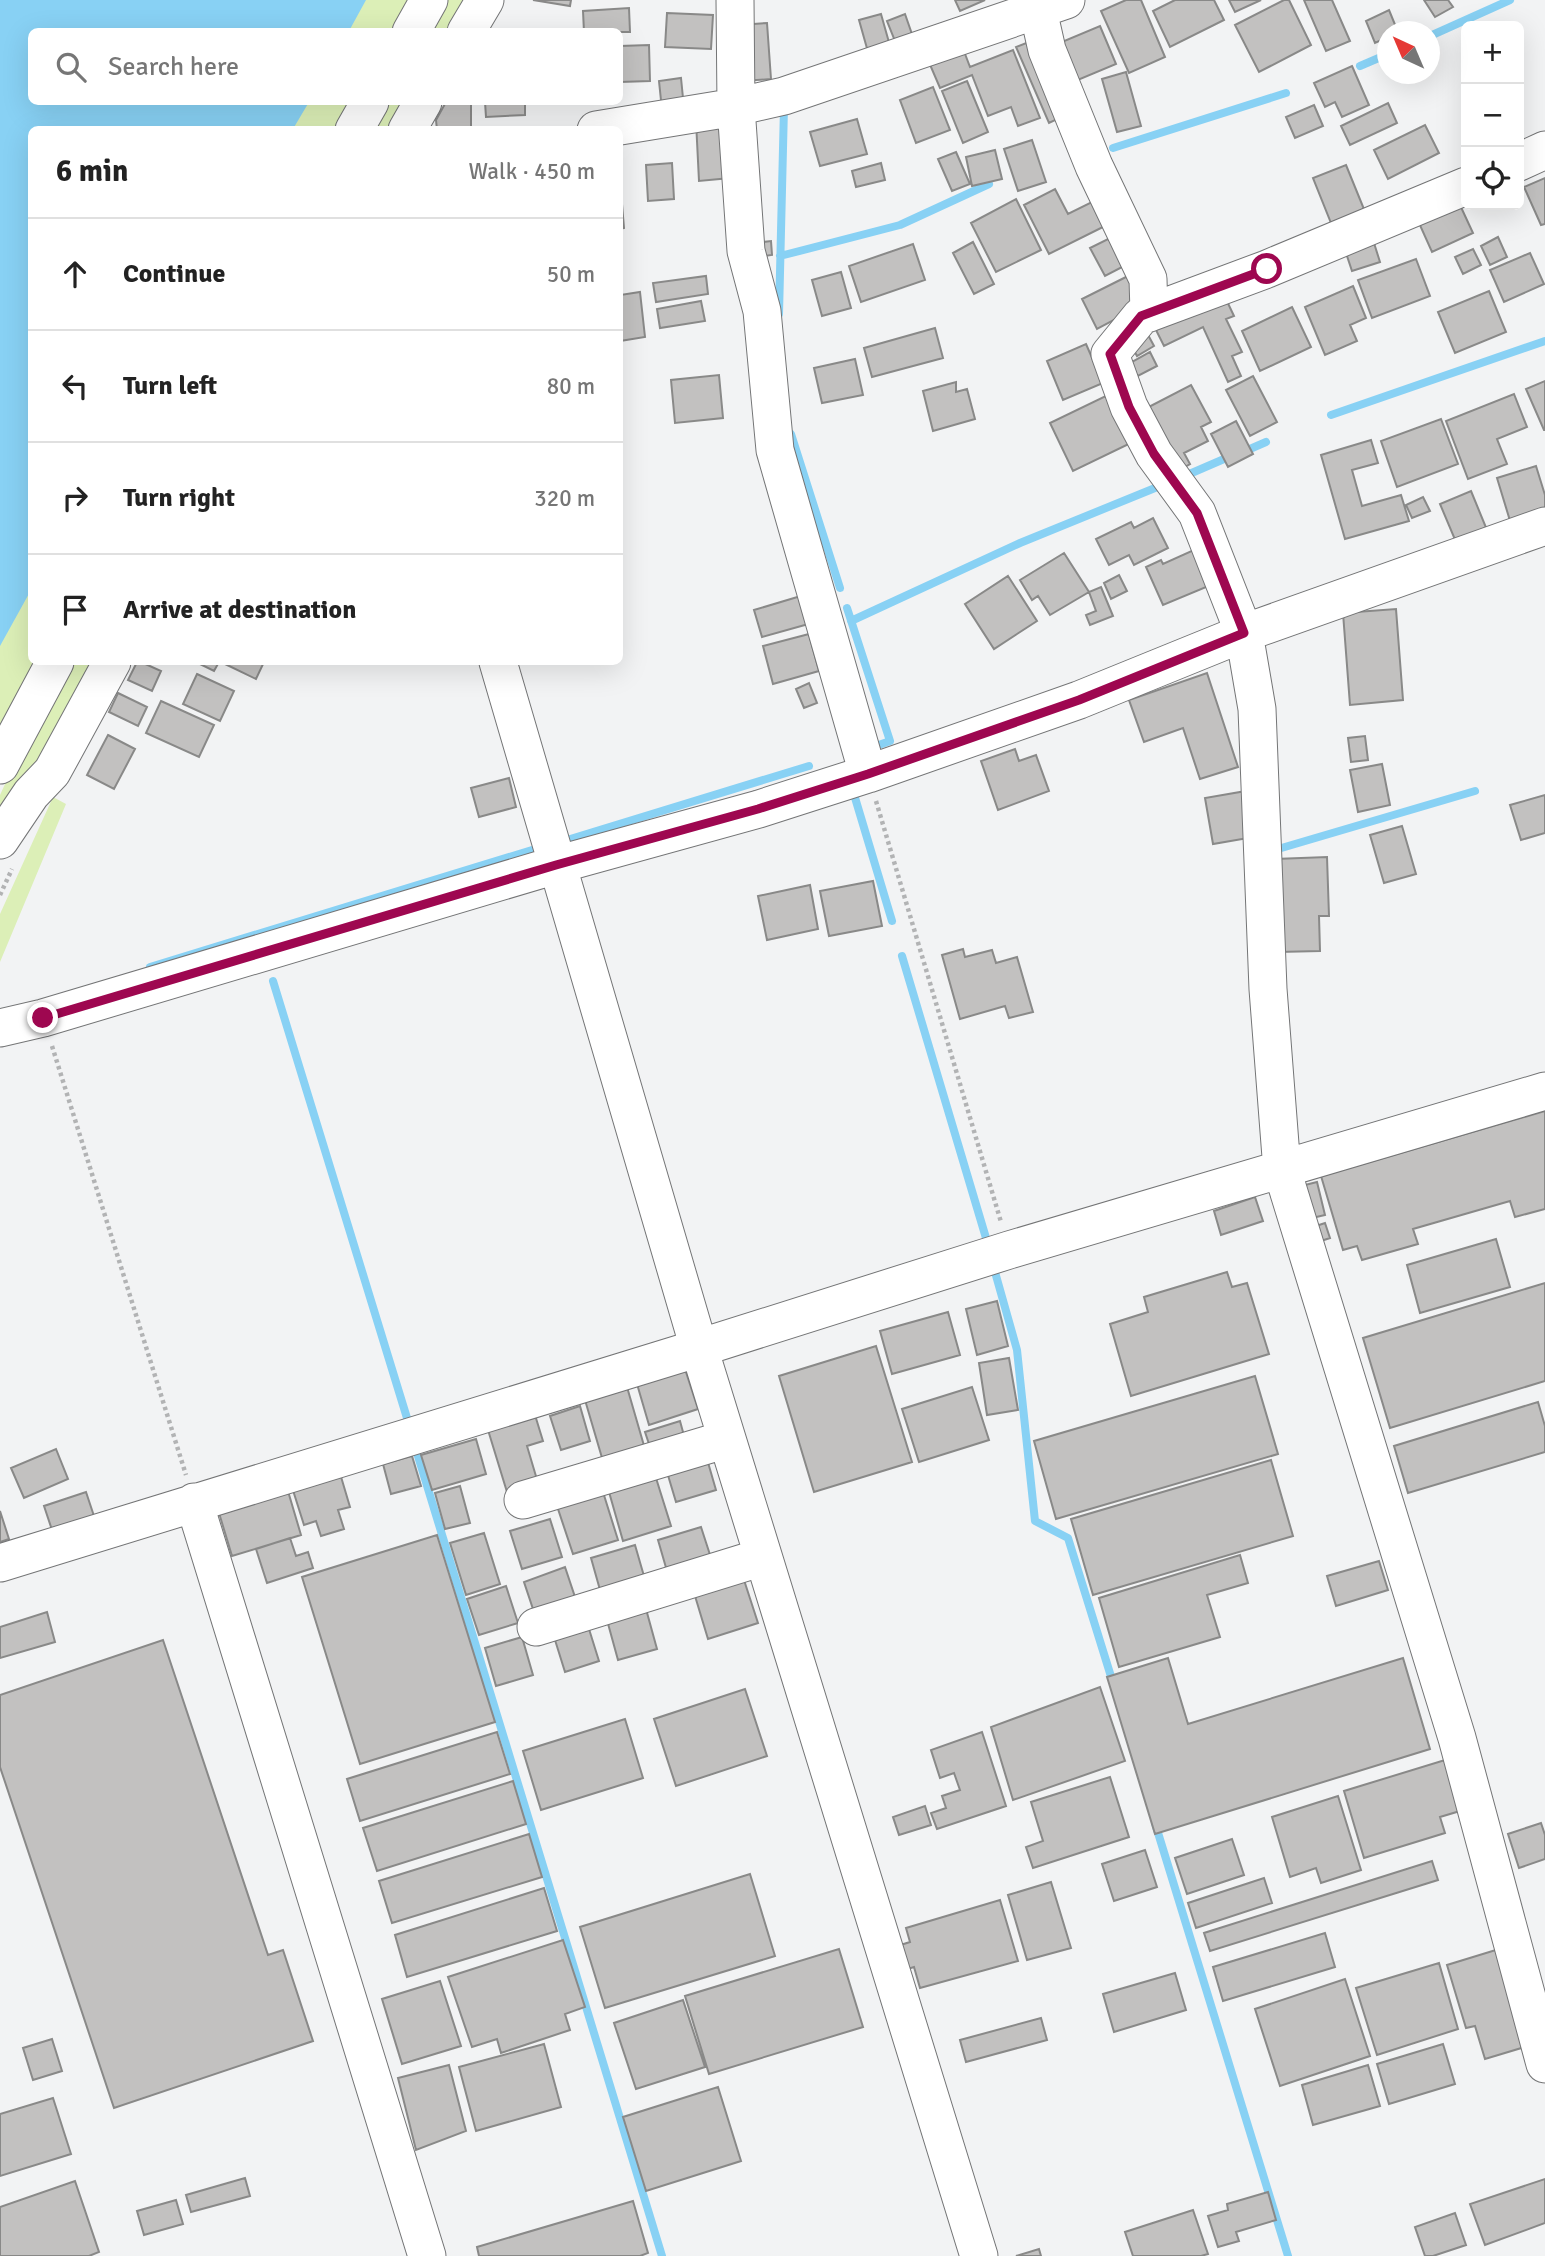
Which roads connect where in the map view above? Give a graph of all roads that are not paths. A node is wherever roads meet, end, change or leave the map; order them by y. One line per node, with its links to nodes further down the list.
1 (429, 0): 5 (street)
2 (485, 0): 6 (street)
3 (735, 0): 9 (street)
4 (1051, 4): 9 (street); 16 (street)
5 (413, 28)
6 (468, 28)
7 (368, 105): 10 (street)
8 (422, 105): 11 (street)
9 (736, 107): 12 (street); 23 (street)
10 (356, 126)
11 (409, 126)
12 (620, 126)
13 (1545, 150): 14 (street)
14 (1524, 160)
15 (1461, 188): 16 (street)
16 (1149, 313): 18 (street)
17 (1545, 526): 18 (street)
18 (1244, 633): 23 (street); 28 (street)
19 (53, 665): 22 (street)
20 (110, 665): 24 (street)
21 (499, 665): 25 (street)
22 (0, 765)
23 (868, 774): 25 (street)
24 (0, 840)
25 (556, 865): 26 (street); 29 (street)
26 (0, 1028)
27 (1545, 1091): 28 (street)
28 (1282, 1170): 29 (street); 36 (street)
29 (699, 1348): 30 (street); 32 (street)
30 (727, 1439): 31 (street); 33 (street)
31 (523, 1500)
32 (194, 1502): 34 (street); 37 (street)
33 (763, 1557): 35 (street); 38 (street)
34 (0, 1563)
35 (536, 1627)
36 (1545, 2064)
37 (427, 2256)
38 (979, 2256)

